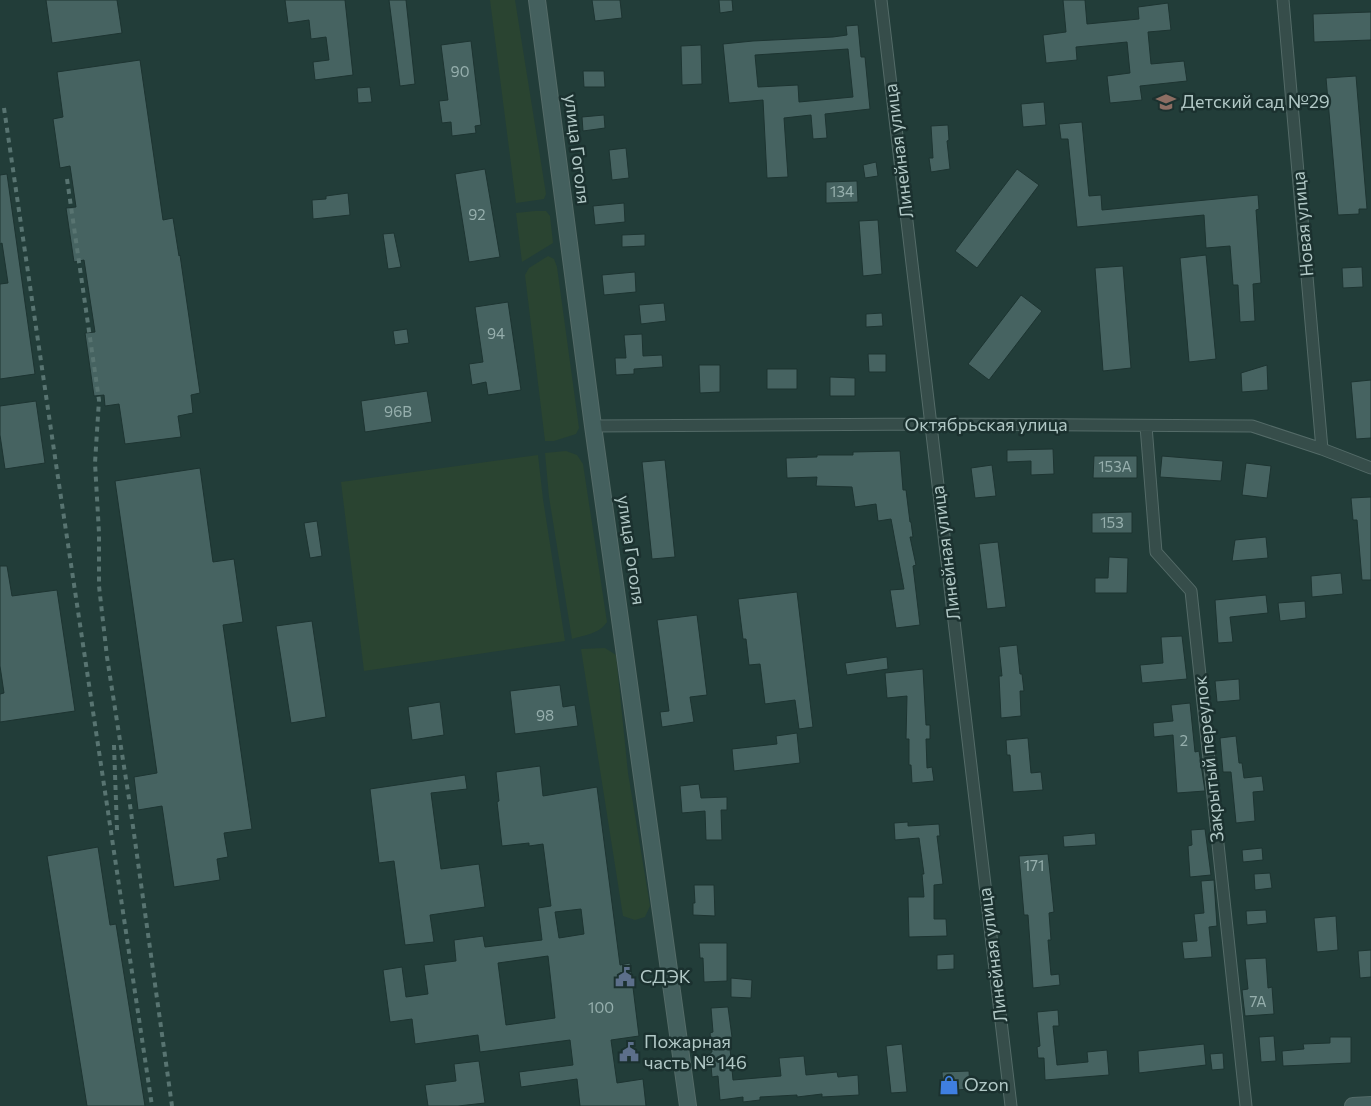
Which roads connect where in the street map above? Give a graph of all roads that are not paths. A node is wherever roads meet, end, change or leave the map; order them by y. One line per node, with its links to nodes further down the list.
1 (538, 0): 5 (street, улица Гоголя)
2 (881, 0): 4 (street, Линейная улица)
3 (1284, 0): 7 (street, Новая улица)
4 (931, 424): 5 (street, Октябрьская улица); 6 (street, Октябрьская улица); 11 (street, Линейная улица)
5 (593, 426): 10 (street, улица Гоголя)
6 (1146, 426): 7 (street, Октябрьская улица); 12 (street, Закрытый переулок)
7 (1322, 449): 8 (street, Октябрьская улица)
8 (1371, 468)
9 (1371, 1105): 13 (street)
10 (688, 1106)
11 (1011, 1106)
12 (1246, 1106)
13 (1354, 1106)

